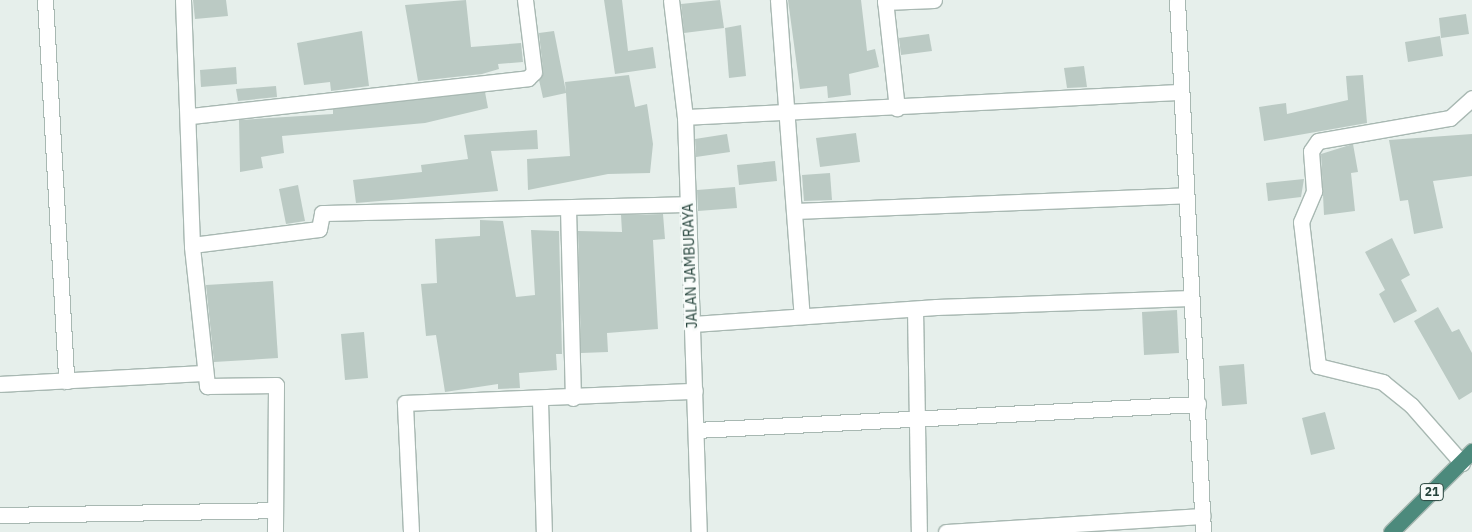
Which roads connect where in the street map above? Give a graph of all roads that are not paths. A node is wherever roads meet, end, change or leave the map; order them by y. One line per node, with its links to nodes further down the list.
1 (45, 0): 25 (street)
2 (183, 0): 13 (street)
3 (525, 0): 13 (street)
4 (671, 0): 14 (street, JALAN JAMBURAYA)
5 (778, 0): 12 (street)
6 (934, 0): 8 (street)
7 (1177, 0): 9 (street)
8 (885, 1): 11 (street)
9 (1180, 92): 11 (street); 15 (street)
10 (1472, 98): 34 (street)
11 (897, 108): 12 (street)
12 (790, 111): 14 (street); 18 (street)
13 (190, 116): 19 (street)
14 (685, 117): 16 (street, JALAN JAMBURAYA)
15 (1186, 195): 18 (street); 20 (street)
16 (688, 204): 17 (street); 23 (street, JALAN JAMBURAYA)
17 (568, 208): 19 (street); 28 (street)
18 (796, 211): 22 (street)
19 (192, 246): 24 (street)
20 (1191, 298): 21 (street); 30 (street)
21 (915, 309): 22 (street); 31 (street)
22 (802, 316): 23 (street)
23 (692, 324): 27 (street, JALAN JAMBURAYA)
24 (205, 373): 25 (street); 35 (street)
25 (66, 381): 26 (street)
26 (0, 384)
27 (695, 391): 28 (street); 32 (street, JALAN JAMBURAYA)
28 (573, 398): 29 (street)
29 (540, 400): 39 (street); 40 (street)
30 (1198, 404): 31 (street); 37 (street)
31 (919, 419): 32 (street); 42 (street)
32 (696, 430): 41 (street, JALAN JAMBURAYA)
33 (1472, 451): 34 (highway, 21)
34 (1462, 463): 45 (highway, 21)
35 (275, 510): 36 (street); 38 (street)
36 (0, 515)
37 (1203, 516): 43 (street); 44 (street)
38 (275, 532)
39 (411, 532)
40 (544, 532)
41 (698, 532)
42 (919, 532)
43 (946, 532)
44 (1203, 532)
45 (1391, 532)

